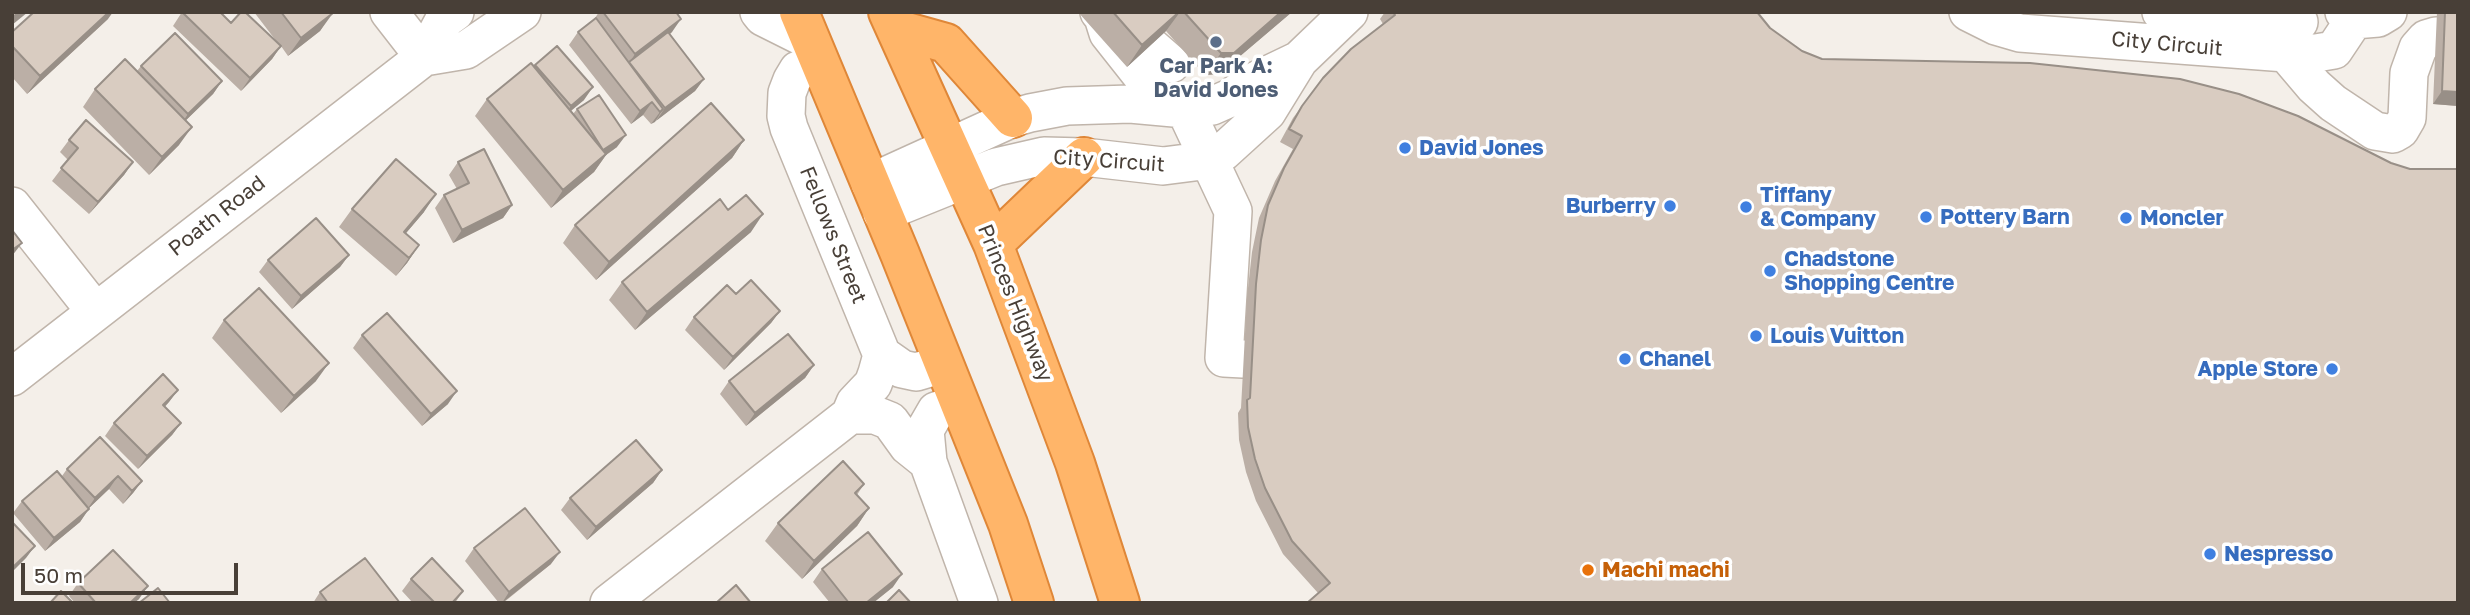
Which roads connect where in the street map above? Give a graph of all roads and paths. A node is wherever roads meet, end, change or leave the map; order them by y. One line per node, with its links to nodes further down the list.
1 (389, 12): 15 (street)
2 (455, 12): 15 (street, Poath Road)
3 (522, 12): 15 (street, Poath Road)
4 (759, 12): 13 (street)
5 (1349, 12): 16 (street, City Circuit)
6 (1968, 12): 12 (street, City Circuit)
7 (1102, 14): 17 (street)
8 (2165, 15): 12 (street); 14 (street)
9 (2362, 15): 14 (street, City Circuit)
10 (892, 21): 19 (highway); 22 (highway, Princes Highway)
11 (2436, 36): 14 (street)
12 (2063, 37): 14 (street, City Circuit)
13 (809, 38): 23 (highway); 27 (street, Fellows Street)
14 (2292, 38)
15 (424, 57): 26 (street, Poath Road)
16 (1299, 60): 18 (street, City Circuit); 21 (street, City Circuit)
17 (1159, 76): 18 (street, City Circuit); 19 (street, City Circuit)
18 (1185, 109): 21 (street)
19 (1013, 118): 22 (street, City Circuit)
20 (1084, 157): 21 (street, City Circuit); 22 (street, City Circuit); 25 (highway)
21 (1210, 160): 28 (street)
22 (956, 163): 23 (street, City Circuit); 25 (highway, Princes Highway)
23 (876, 198): 29 (highway)
24 (12, 206): 26 (street)
25 (993, 244): 37 (highway, Princes Highway)
26 (95, 311): 30 (street, Poath Road)
27 (882, 355): 29 (street); 32 (street)
28 (1243, 359)
29 (943, 364): 31 (highway)
30 (12, 377)
31 (959, 403): 33 (street); 36 (highway)
32 (850, 415): 33 (street); 34 (street)
33 (928, 462): 35 (street)
34 (609, 603)
35 (979, 603)
36 (1034, 603)
37 (1121, 603)

